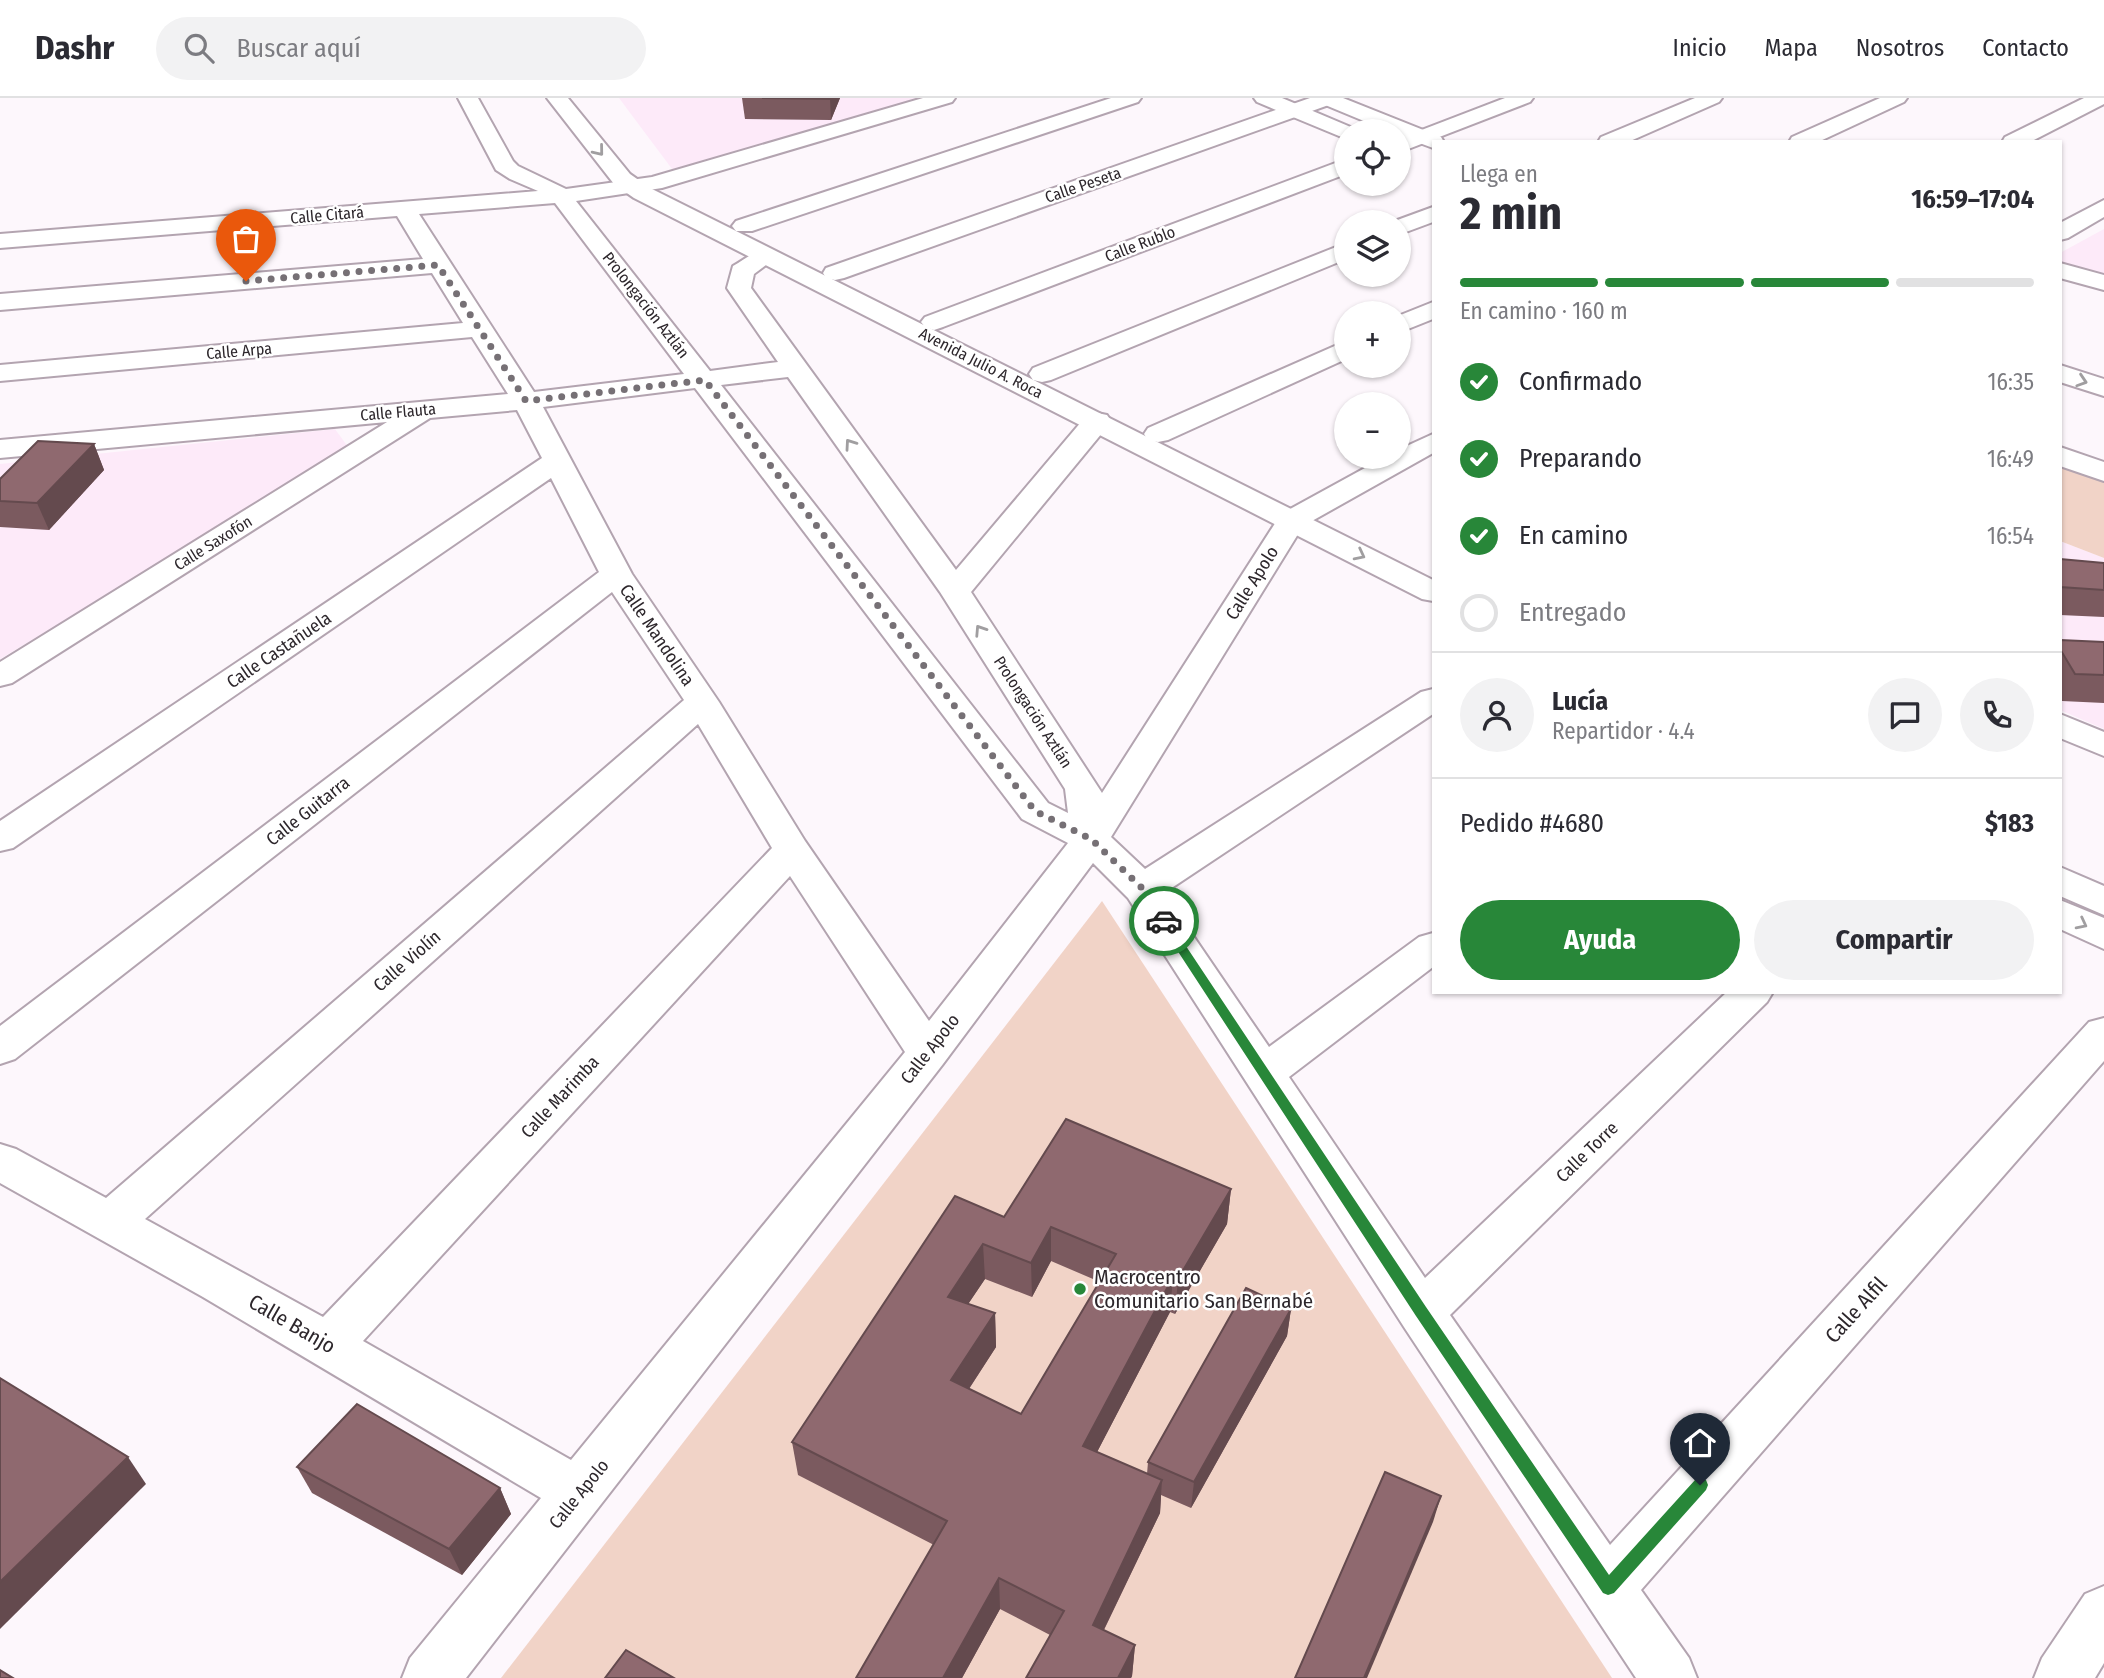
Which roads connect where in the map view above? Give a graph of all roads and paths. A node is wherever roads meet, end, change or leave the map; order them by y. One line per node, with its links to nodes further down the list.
1 (468, 98): 22 (street, Prolongación Aztlán)
2 (557, 98): 21 (street, Avenida Julio A. Roca, one-way to 21)
3 (944, 98): 21 (street, Calle Citará)
4 (1131, 98): 27 (street)
5 (1264, 98): 12 (street)
6 (1327, 98): 12 (street, Calle Peseta); 14 (street)
7 (1522, 98): 14 (street)
8 (1712, 98): 15 (street)
9 (1896, 98): 16 (street)
10 (2089, 99): 17 (street)
11 (597, 109): 21 (street, Avenida Julio A. Roca)
12 (1294, 111): 13 (street); 34 (street, Calle Peseta)
13 (1334, 127)
14 (1427, 140)
15 (1614, 140)
16 (1804, 140)
17 (2017, 140)
18 (1411, 158): 19 (street)
19 (1422, 162)
20 (1334, 171): 39 (street, Calle Rublo)
21 (643, 185): 22 (street, Calle Citará); 27 (street, Avenida Julio A. Roca); 31 (street, Avenida Julio A. Roca)
22 (561, 196): 24 (street, Calle Citará); 48 (street, Prolongación Aztlán)
23 (2104, 207): 28 (street)
24 (403, 208): 29 (street, Calle Citará); 32 (street, Calle Mandolina)
25 (1432, 214): 26 (street)
26 (1411, 223)
27 (744, 226): 34 (street, Avenida Julio A. Roca)
28 (2062, 232)
29 (0, 242)
30 (1334, 255): 46 (street)
31 (766, 256): 44 (street, Prolongación Aztlán); 52 (street, Avenida Julio A. Roca)
32 (438, 265): 36 (street); 40 (street, Calle Mandolina)
33 (2062, 271): 35 (street)
34 (835, 273): 39 (street, Avenida Julio A. Roca)
35 (2104, 283)
36 (0, 302)
37 (1432, 310): 38 (street)
38 (1411, 319)
39 (934, 322): 46 (street, Avenida Julio A. Roca)
40 (478, 329): 45 (street, Calle Arpa); 50 (street, Calle Mandolina)
41 (2062, 350): 43 (street)
42 (1334, 354): 53 (street)
43 (2104, 363)
44 (796, 368): 48 (street, Calle Flauta); 62 (street, Prolongación Aztlán, one-way to 44)
45 (0, 373)
46 (1042, 374): 53 (street, Avenida Julio A. Roca)
47 (2062, 374): 49 (street, one-way to 49)
48 (705, 380): 50 (street, Calle Flauta); 70 (street, Prolongación Aztlán)
49 (2104, 388)
50 (526, 401): 51 (street, Calle Flauta); 57 (street, Calle Mandolina)
51 (426, 410): 55 (street, Calle Flauta); 64 (street, Calle Saxofón)
52 (1097, 421): 59 (street, Avenida Julio A. Roca); 62 (street)
53 (1158, 434): 59 (street, Avenida Julio A. Roca)
54 (1432, 443): 59 (street, Calle Apolo)
55 (0, 449)
56 (2062, 457): 58 (street)
57 (557, 461): 61 (street, Calle Mandolina); 69 (street, Calle Castañuela)
58 (2104, 472)
59 (1300, 514): 60 (street, Avenida Julio A. Roca); 63 (street, Avenida Julio A. Roca, one-way to 63); 70 (street, Calle Apolo)
60 (1432, 569)
61 (616, 575): 66 (street, Calle Mandolina); 80 (street, Calle Guitarra)
62 (955, 591): 70 (street, Prolongación Aztlán, one-way to 62)
63 (1432, 591)
64 (0, 676)
65 (1432, 700): 73 (street)
66 (702, 702): 71 (street, Calle Mandolina); 84 (street, Calle Violín)
67 (2062, 726): 68 (street)
68 (2104, 745)
69 (0, 839)
70 (1091, 839): 73 (street, Prolongación Aztlán); 81 (street, Calle Apolo)
71 (792, 850): 81 (street, Calle Mandolina); 86 (street, Calle Marimba)
72 (2062, 881): 74 (street)
73 (1142, 888): 82 (street, Prolongación Aztlán)
74 (2104, 902)
75 (2062, 913): 76 (street, one-way to 76)
76 (2104, 935)
77 (1432, 948): 82 (street)
78 (1751, 994): 85 (street, Calle Torre)
79 (2104, 1033): 88 (street, Calle Alfil)
80 (0, 1048)
81 (928, 1053): 87 (street, Calle Apolo)
82 (1264, 1073): 85 (street, Prolongación Aztlán)
83 (0, 1162): 84 (street, Calle Banjo)
84 (111, 1221): 86 (street, Calle Banjo)
85 (1421, 1312): 88 (street, Prolongación Aztlán)
86 (328, 1345): 87 (street, Calle Banjo)
87 (580, 1493): 90 (street, Calle Apolo)
88 (1608, 1587): 91 (street, Prolongación Aztlán)
89 (2104, 1613): 92 (street)
90 (430, 1678)
91 (1669, 1678)
92 (2062, 1678)

